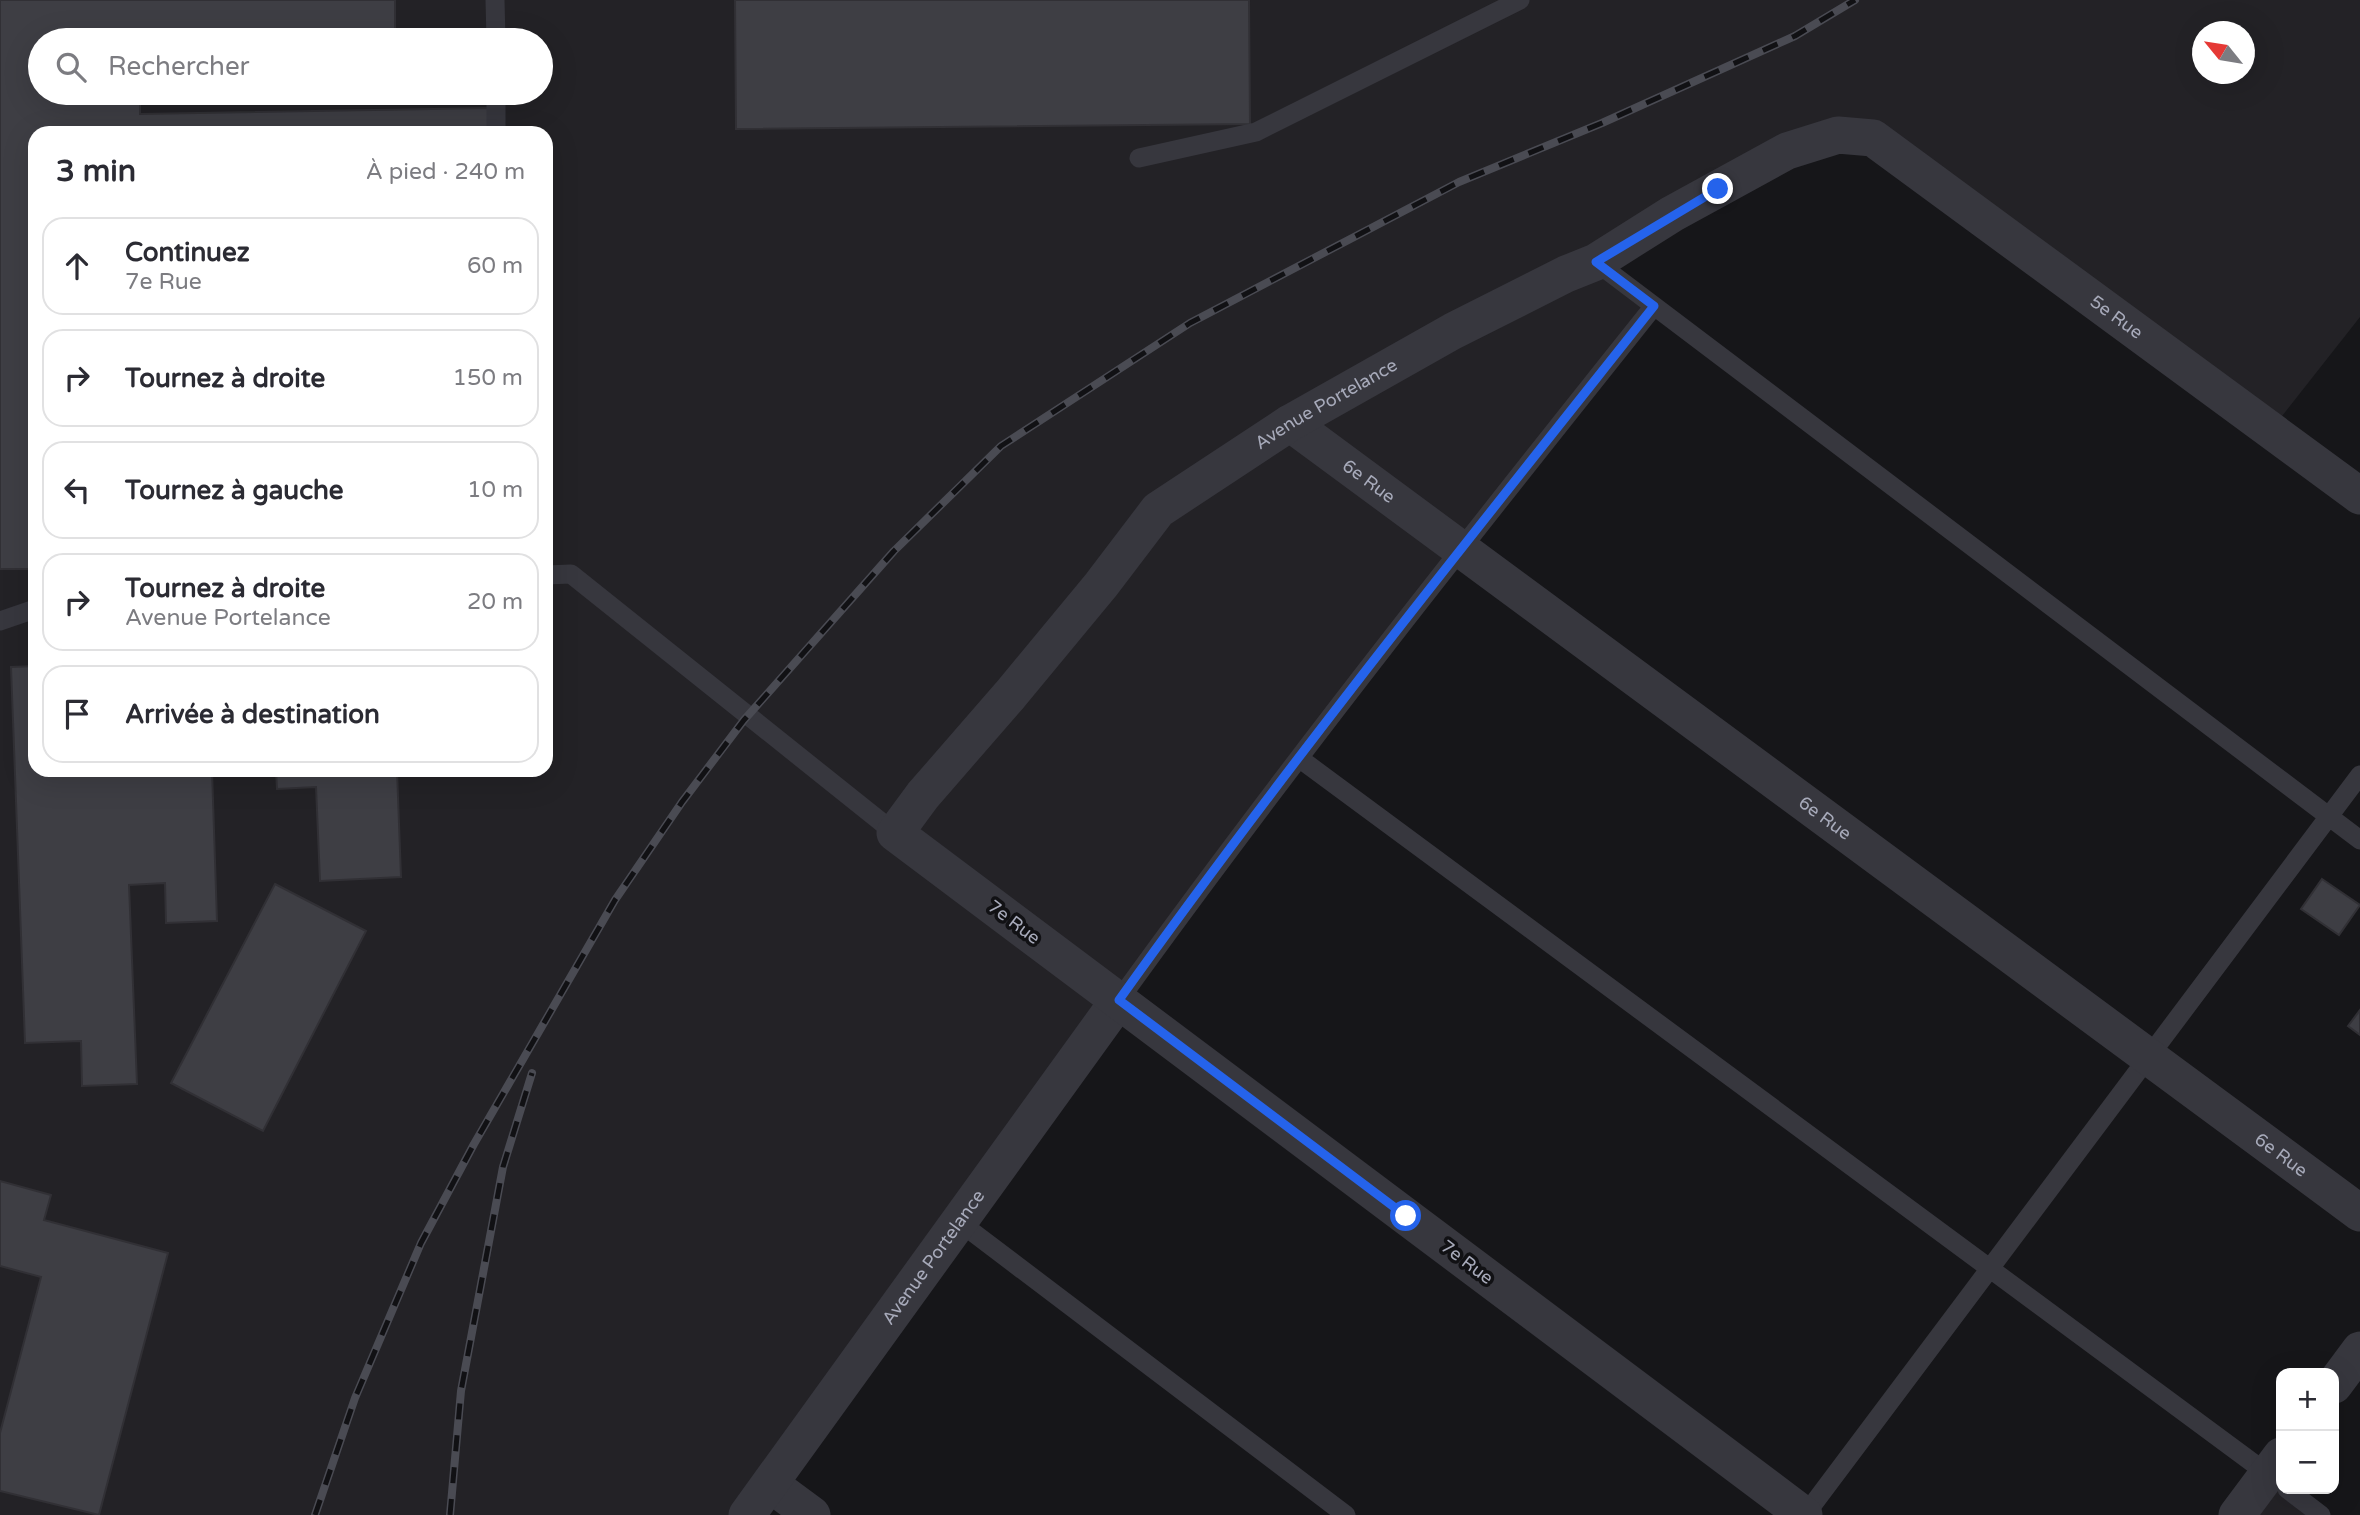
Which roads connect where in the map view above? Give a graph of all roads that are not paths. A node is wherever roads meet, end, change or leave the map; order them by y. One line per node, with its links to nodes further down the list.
1 (495, 0): 3 (lane)
2 (1520, 0): 7 (lane)
3 (496, 28)
4 (496, 105): 5 (lane)
5 (496, 126)
6 (1873, 138): 8 (street, Avenue Portelance); 11 (street, 5e Rue)
7 (1139, 158)
8 (1596, 262): 9 (lane); 10 (street, Avenue Portelance)
9 (1654, 306): 12 (lane); 18 (lane)
10 (1290, 423): 12 (street, 6e Rue); 19 (street, Avenue Portelance)
11 (2360, 496)
12 (1460, 549): 16 (lane); 22 (street, 6e Rue)
13 (553, 575): 19 (lane)
14 (28, 611): 15 (lane)
15 (0, 621)
16 (1299, 758): 21 (lane); 25 (lane)
17 (2360, 775): 18 (lane)
18 (2329, 817): 20 (lane); 22 (lane)
19 (895, 833): 21 (street, 7e Rue)
20 (2360, 840)
21 (1119, 1000): 24 (street, Avenue Portelance); 35 (street, 7e Rue)
22 (2148, 1057): 23 (street, 6e Rue); 25 (lane)
23 (2360, 1213)
24 (958, 1222): 30 (street, Avenue Portelance); 34 (lane)
25 (1989, 1269): 28 (lane); 35 (lane)
26 (2360, 1350): 27 (street)
27 (2339, 1378)
28 (2276, 1474)
29 (2276, 1479): 36 (street)
30 (770, 1484): 32 (street, Avenue Portelance); 33 (street)
31 (2298, 1494): 37 (lane)
32 (747, 1515)
33 (812, 1515)
34 (1346, 1515)
35 (1805, 1515)
36 (2237, 1515)
37 (2321, 1515)

